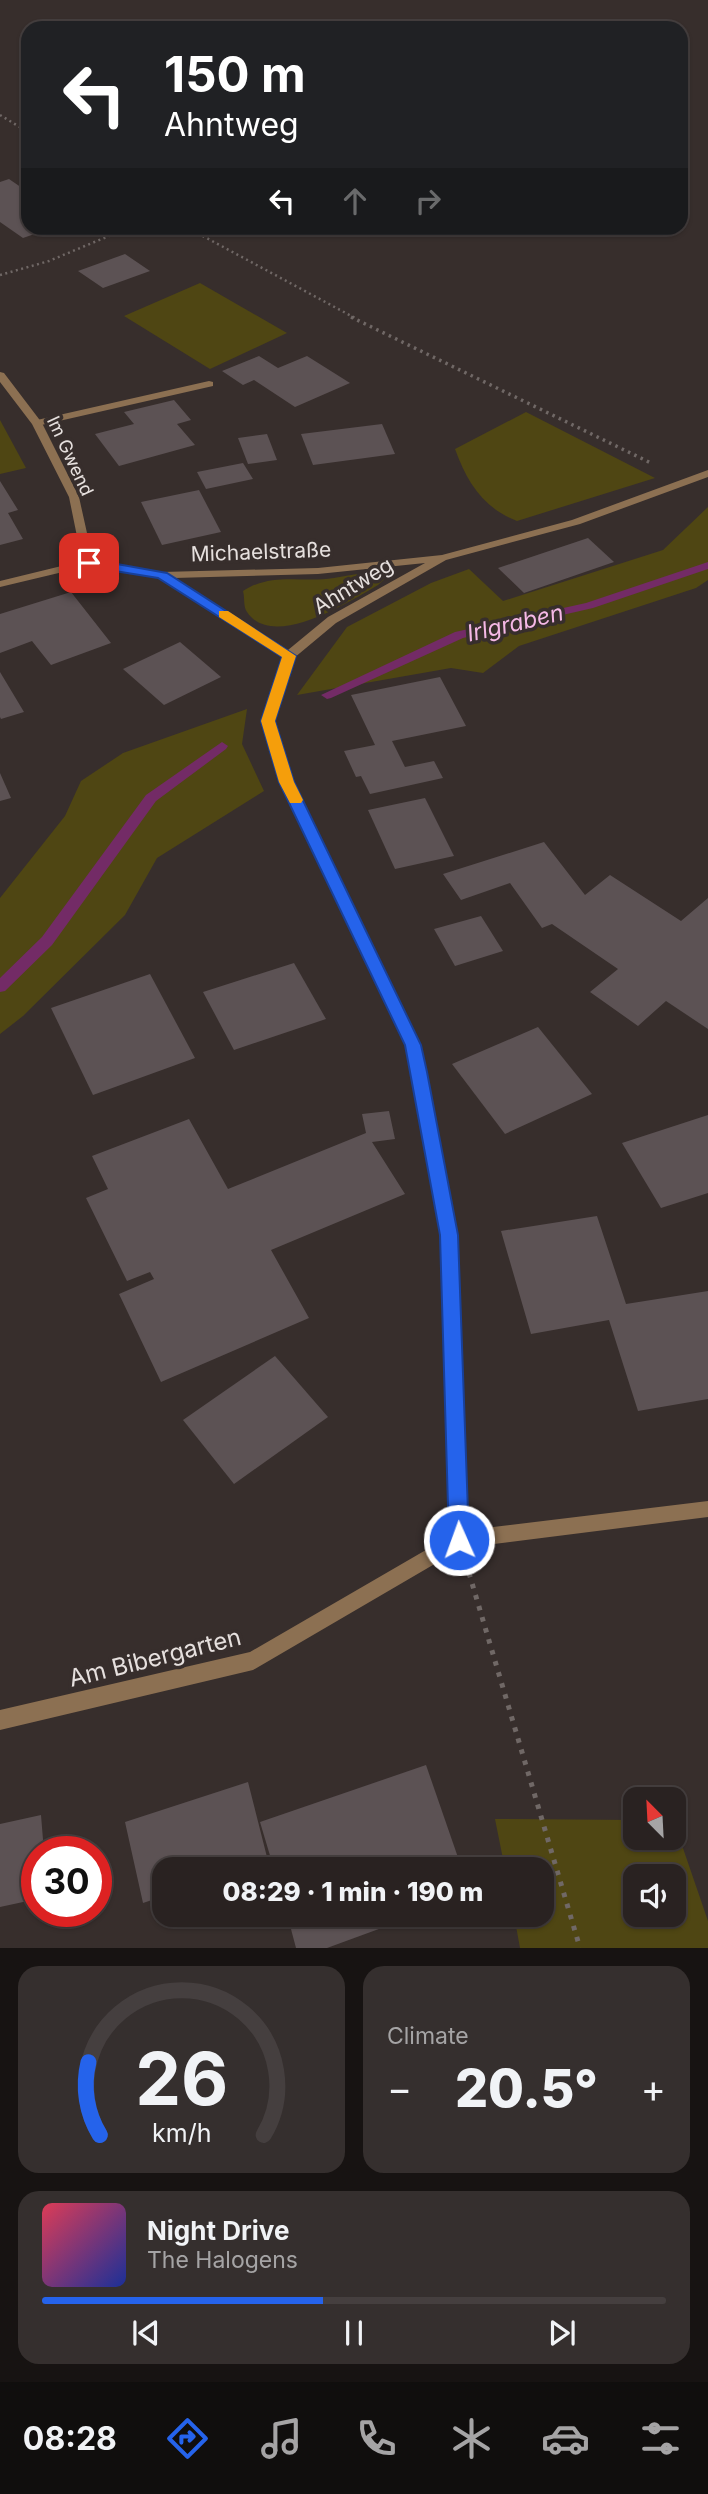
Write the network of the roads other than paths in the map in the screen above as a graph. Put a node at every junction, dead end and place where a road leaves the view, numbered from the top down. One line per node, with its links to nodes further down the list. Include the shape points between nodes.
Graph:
1 (0, 375): 3 (street, Im Gwend)
2 (209, 384): 3 (street)
3 (37, 423): 6 (street, Im Gwend, via 74,497)
4 (708, 473): 5 (street, via 576,522)
5 (442, 558): 7 (street, Michaelstraße, via 318,571); 9 (street, Ahntweg, via 332,620)
6 (89, 563): 7 (street, Michaelstraße); 8 (street, Michaelstraße)
7 (162, 575): 9 (street)
8 (0, 584)
9 (289, 656): 11 (street, via 268,721 286,782 413,1045 449,1235)
10 (708, 1509): 11 (street)
11 (459, 1540): 12 (street, Am Bibergarten, via 253,1661)
12 (0, 1720)

